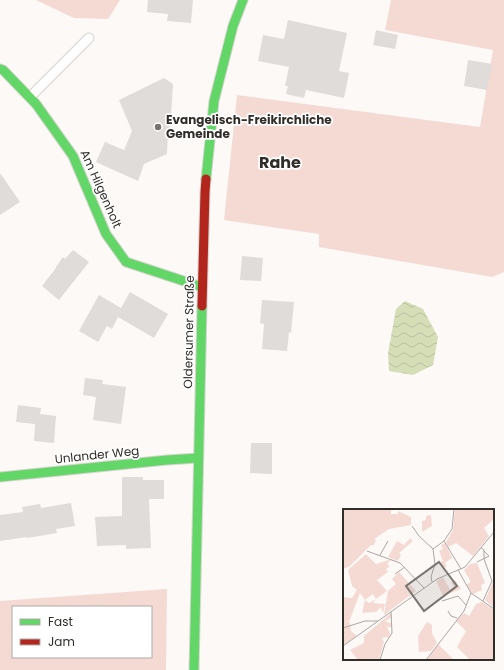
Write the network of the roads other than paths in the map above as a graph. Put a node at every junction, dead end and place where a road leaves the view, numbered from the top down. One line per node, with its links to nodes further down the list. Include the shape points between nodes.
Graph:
1 (243, 0): 5 (main road, Oldersumer Straße, via 233,26 214,101 204,192)
2 (89, 38): 4 (lane)
3 (0, 68): 4 (main road, Am Hilgenholt)
4 (30, 97): 5 (main road, Am Hilgenholt, via 73,156 106,234 126,262)
5 (202, 287): 6 (main road, Oldersumer Straße)
6 (198, 458): 7 (main road, Unlander Weg); 8 (main road, Oldersumer Straße)
7 (0, 476)
8 (194, 670)

